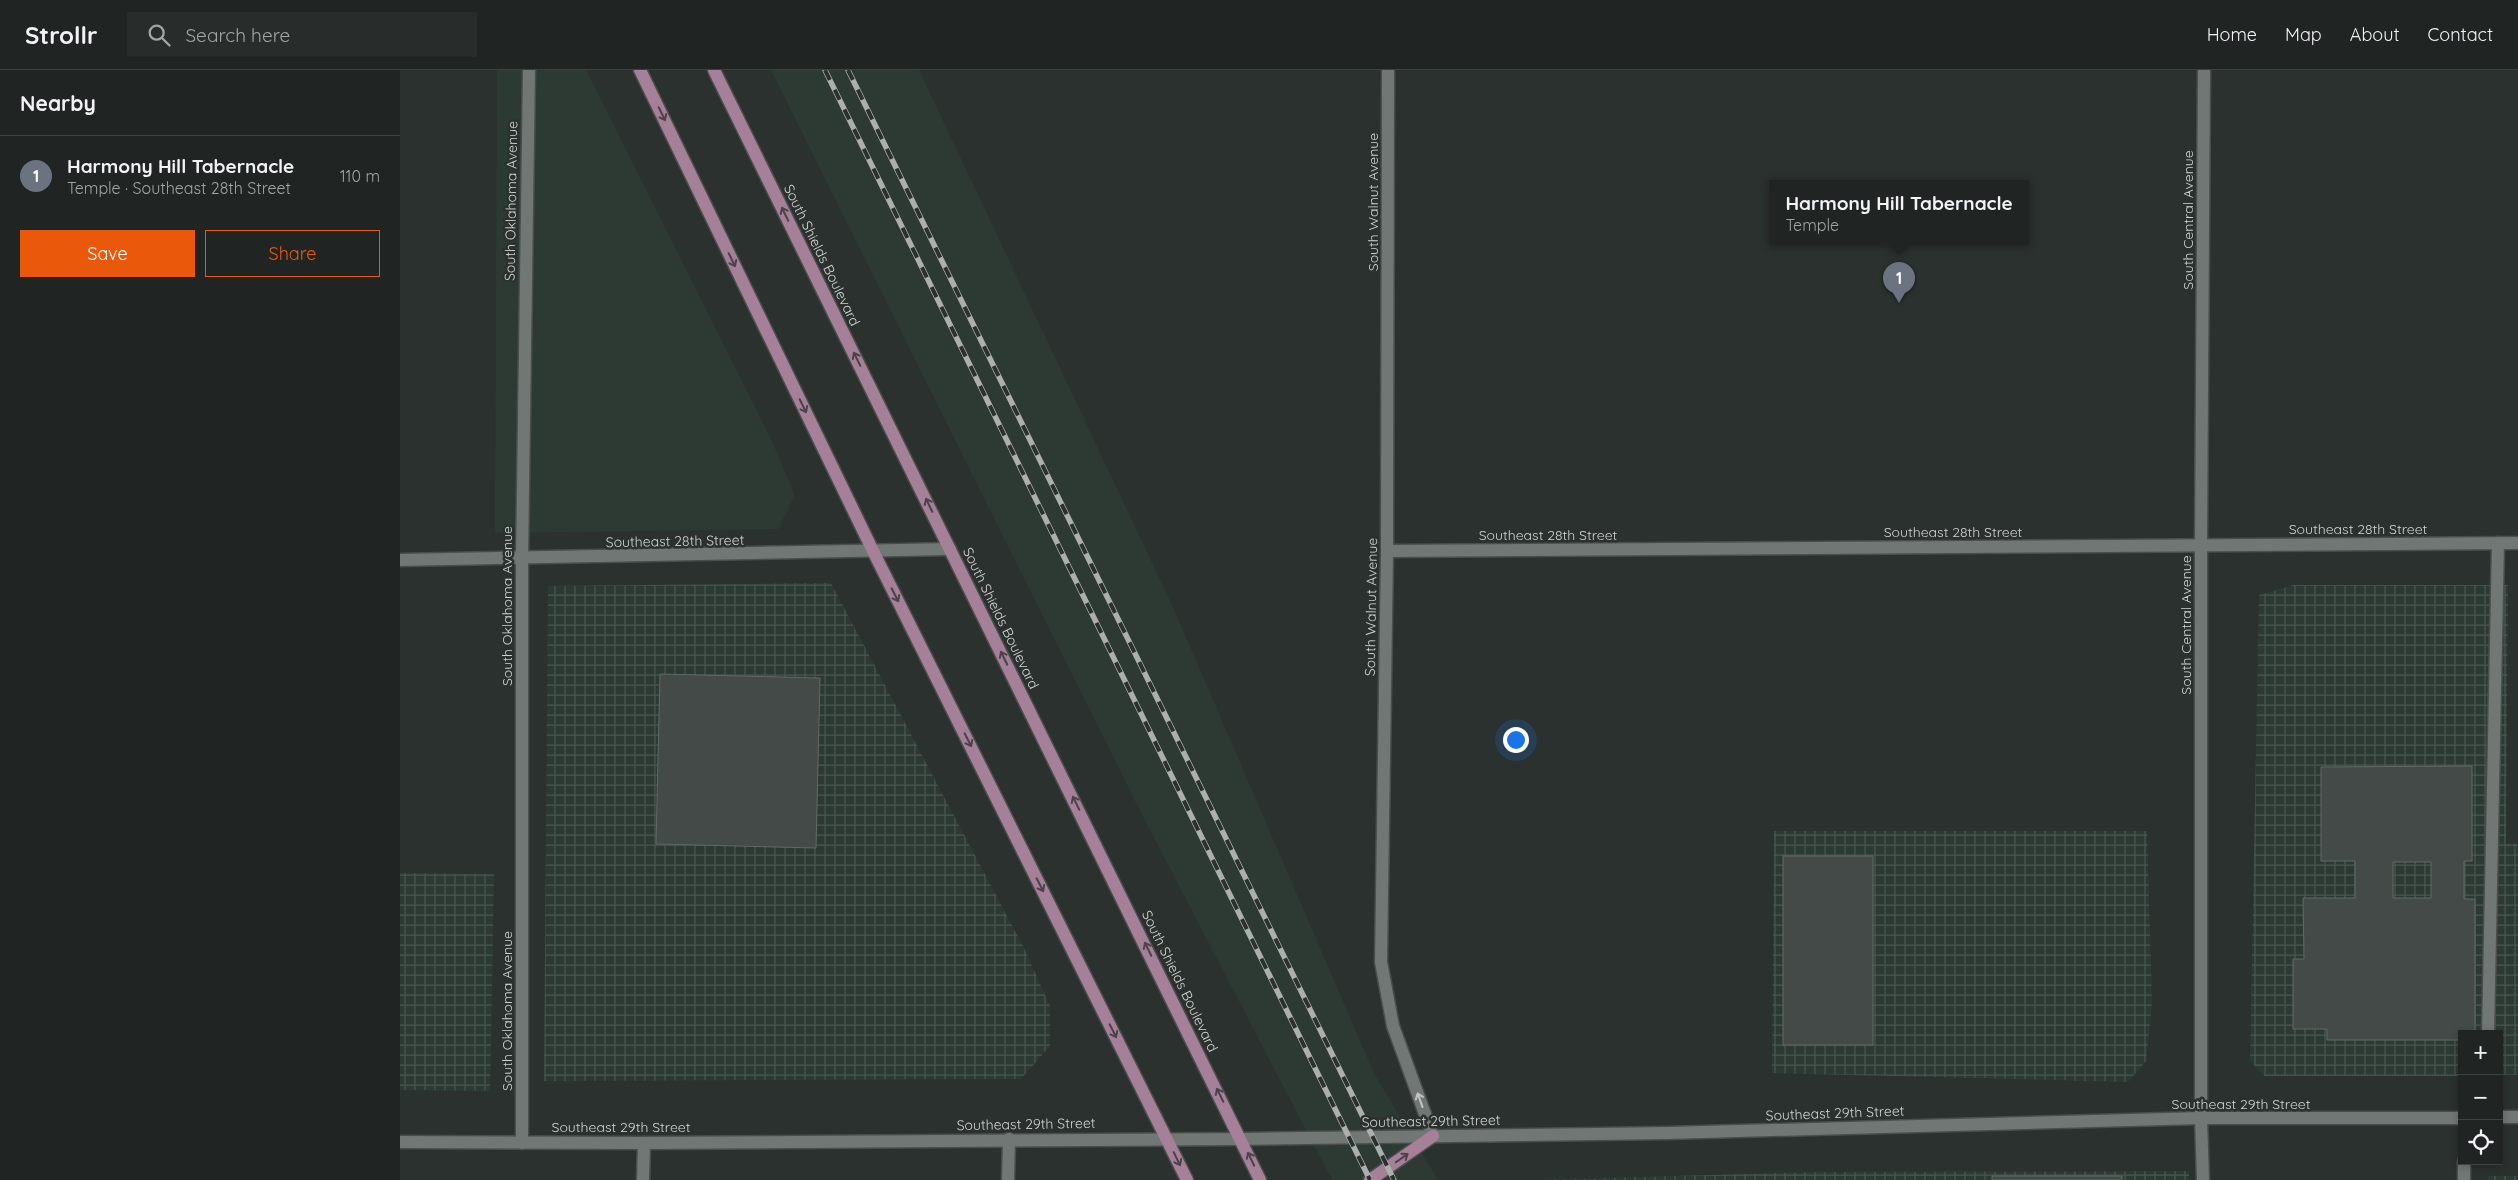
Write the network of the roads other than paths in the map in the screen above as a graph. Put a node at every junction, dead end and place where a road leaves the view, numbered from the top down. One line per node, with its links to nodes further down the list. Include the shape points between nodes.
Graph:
1 (529, 70): 12 (street, South Oklahoma Avenue)
2 (640, 70): 10 (main road, one-way to 10)
3 (714, 70): 9 (main road, South Shields Boulevard, one-way to 3)
4 (1388, 70): 11 (street, South Walnut Avenue)
5 (2204, 70): 8 (street, South Central Avenue)
6 (2498, 543): 7 (street, Southeast 28th Street); 8 (street, Southeast 28th Street); 14 (street)
7 (2518, 543)
8 (2201, 546): 11 (street, Southeast 28th Street); 17 (street, South Central Avenue)
9 (950, 549): 10 (street, Southeast 28th Street); 22 (main road, South Shields Boulevard, one-way to 9)
10 (873, 551): 12 (street, Southeast 28th Street); 20 (main road, one-way to 20)
11 (1387, 551): 19 (street, South Walnut Avenue, one-way to 11, via 1393,1026 1381,962)
12 (522, 559): 13 (street, Southeast 28th Street); 24 (street, South Oklahoma Avenue)
13 (400, 560)
14 (2488, 1030)
15 (2503, 1117): 16 (street)
16 (2518, 1117)
17 (2201, 1118): 18 (street, Southeast 29th Street); 19 (street, Southeast 29th Street, via 1668,1133); 32 (street, South Central Avenue)
18 (2458, 1118)
19 (1433, 1136): 22 (street, Southeast 29th Street); 31 (main road, one-way to 19)
20 (1166, 1138): 21 (street, Southeast 29th Street); 22 (street, Southeast 29th Street); 29 (main road, one-way to 29)
21 (1009, 1139): 25 (street, Southeast 29th Street); 28 (street)
22 (1241, 1139): 30 (main road, South Shields Boulevard, one-way to 22)
23 (400, 1142): 24 (street, Southeast 29th Street)
24 (522, 1143): 25 (street, Southeast 29th Street)
25 (644, 1143): 27 (street)
26 (2464, 1165): 33 (street)
27 (643, 1180)
28 (1008, 1180)
29 (1187, 1180)
30 (1260, 1180)
31 (1370, 1180)
32 (2203, 1180)
33 (2464, 1180)

